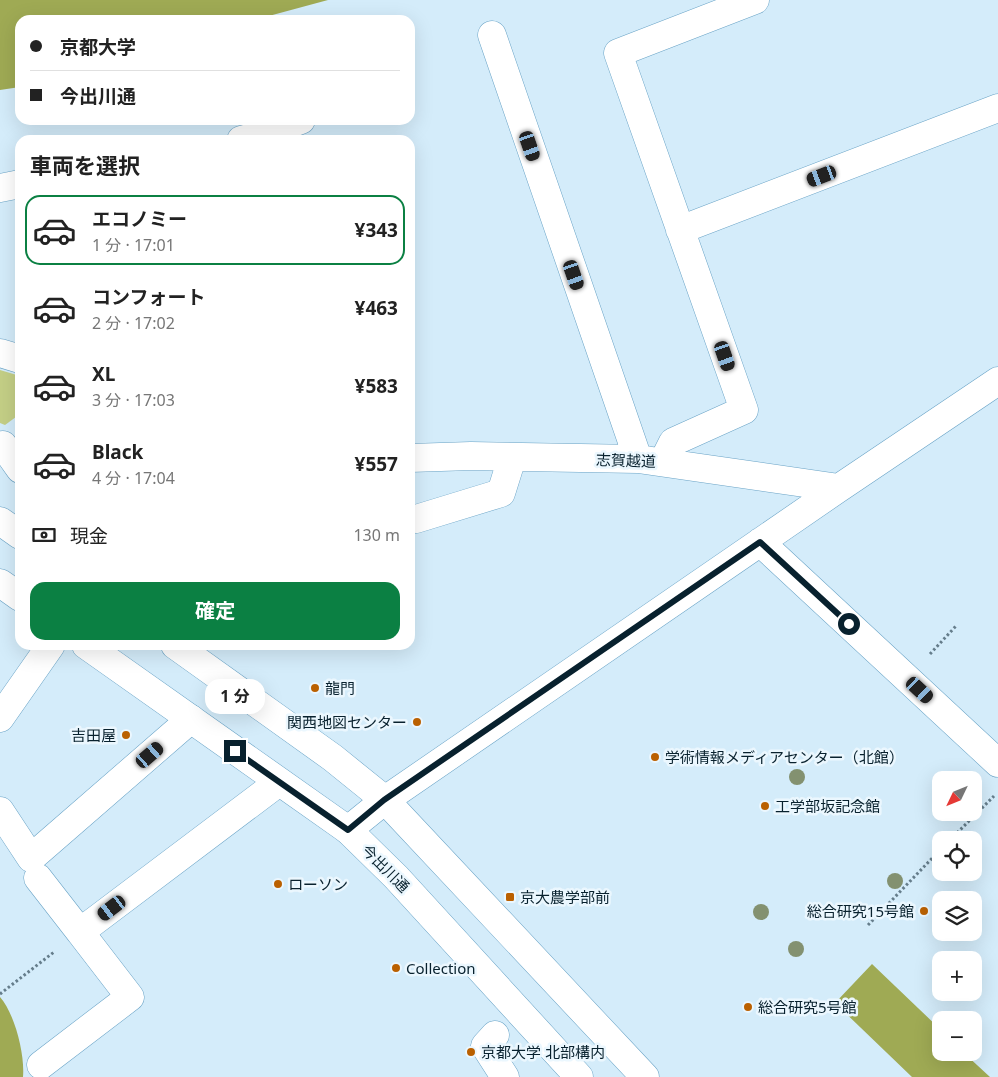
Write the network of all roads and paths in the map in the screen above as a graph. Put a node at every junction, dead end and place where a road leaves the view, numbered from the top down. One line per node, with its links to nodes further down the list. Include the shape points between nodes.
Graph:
1 (755, 0): 8 (street, via 618,53)
2 (492, 35): 16 (street)
3 (998, 108): 8 (street)
4 (289, 125): 5 (street)
5 (264, 135)
6 (15, 185): 7 (street)
7 (0, 188)
8 (680, 230): 16 (street, via 744,410 674,442)
9 (0, 353): 10 (street)
10 (15, 358)
11 (998, 382): 17 (street)
12 (8, 441): 13 (street)
13 (15, 457)
14 (415, 458): 15 (street, 志賀越道)
15 (512, 458): 16 (street, 志賀越道); 18 (street, via 501,493)
16 (650, 460): 17 (street, 志賀越道)
17 (839, 488): 21 (street)
18 (416, 519)
19 (0, 521): 20 (street)
20 (15, 532)
21 (760, 542): 29 (street); 32 (street)
22 (0, 583): 23 (street)
23 (15, 594)
24 (48, 650): 27 (street)
25 (93, 650): 28 (street, 今出川通)
26 (182, 650): 32 (street, via 333,758)
27 (0, 718)
28 (191, 719): 30 (street, 今出川通); 33 (street, via 31,858)
29 (998, 763)
30 (279, 782): 34 (street, 今出川通); 39 (street)
31 (998, 791): 35 (path)
32 (384, 800): 34 (street); 45 (street)
33 (0, 810)
34 (348, 830): 44 (street, 今出川通, via 396,877)
35 (959, 831)
36 (932, 858): 38 (path)
37 (38, 878): 39 (street)
38 (868, 925)
39 (80, 932): 40 (path); 42 (street, via 130,997)
40 (0, 994)
41 (495, 1035): 43 (street, via 485,1046)
42 (41, 1065)
43 (505, 1077)
44 (579, 1077)
45 (645, 1077)

